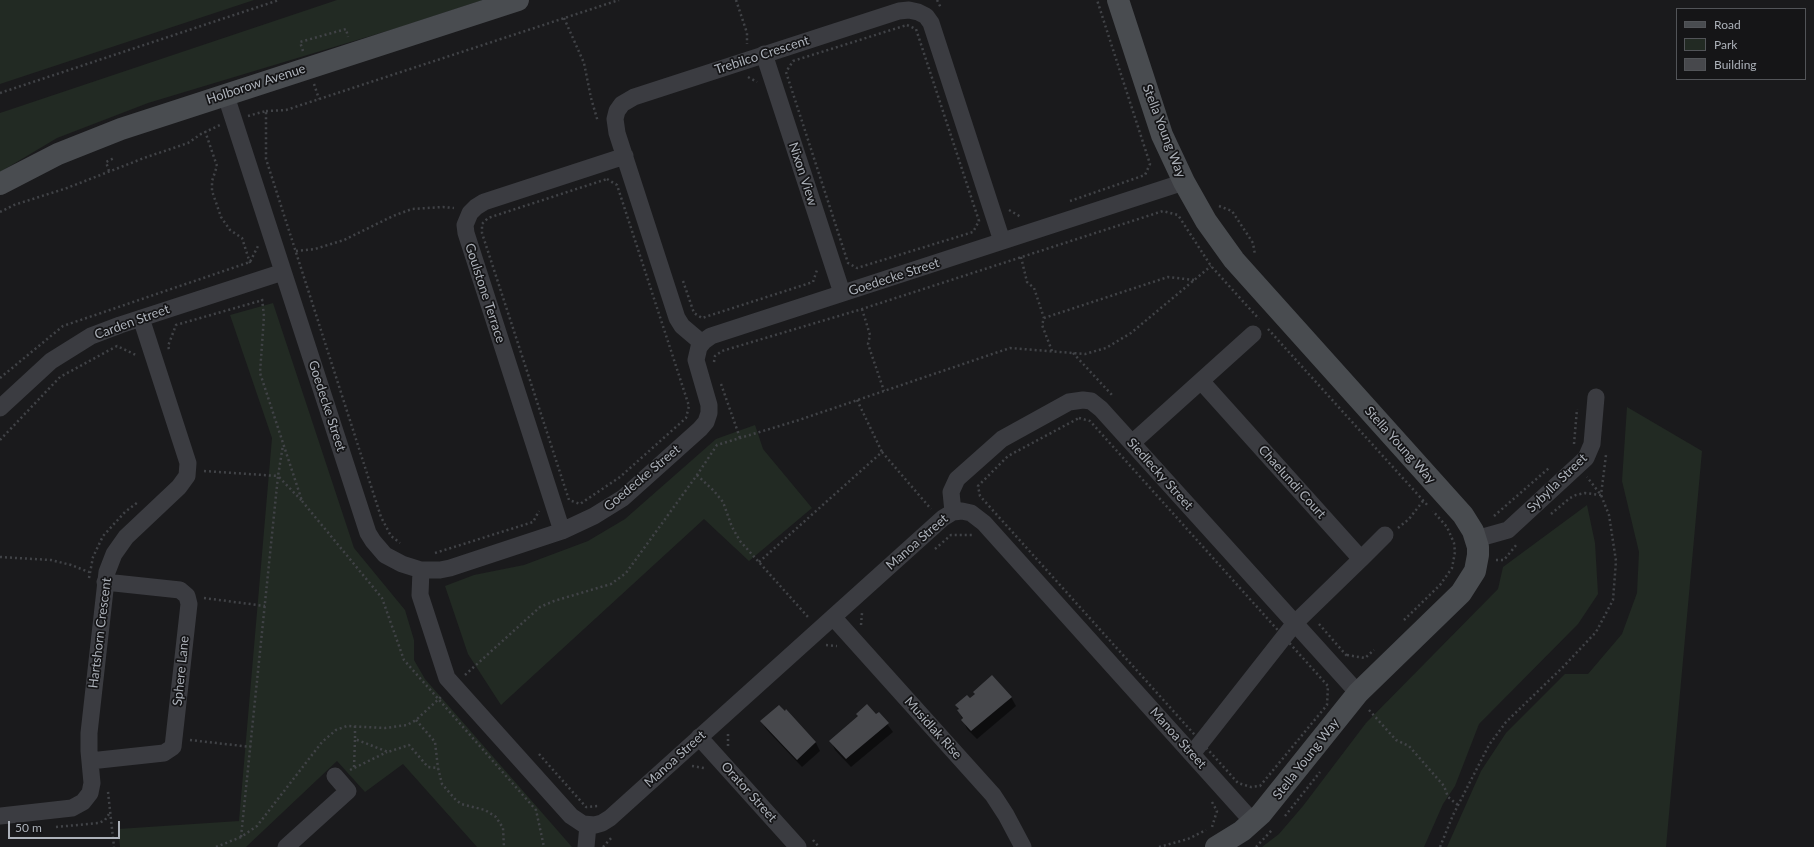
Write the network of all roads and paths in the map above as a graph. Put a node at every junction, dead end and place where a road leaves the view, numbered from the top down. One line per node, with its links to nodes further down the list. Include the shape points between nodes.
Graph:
1 (278, 0): 14 (path)
2 (518, 0): 15 (street, Holborow Avenue)
3 (619, 0): 9 (path)
4 (736, 0): 11 (path, via 747,33 747,54)
5 (936, 0): 8 (path)
6 (1097, 0): 27 (path, via 1150,164 1145,175)
7 (1118, 0): 23 (street, Stella Young Way, via 1162,135)
8 (944, 15)
9 (564, 18): 16 (path, via 286,110); 18 (path, via 584,63)
10 (916, 29): 10 (path, via 907,24 793,61 786,72 848,263 857,268 973,232 979,221)
11 (753, 63): 12 (path); 12 (path); 20 (street, Trebilco Crescent, via 626,101 617,111 615,123); 35 (street, Trebilco Crescent, via 899,10 914,10 926,16 933,28); 46 (street, Nixon View)
12 (756, 82): 13 (path)
13 (759, 90)
14 (0, 93)
15 (225, 93): 17 (street, Goedecke Street); 24 (street, Holborow Avenue, via 89,141)
16 (266, 112): 17 (path, via 257,112); 37 (path, via 266,158)
17 (234, 120): 19 (path); 43 (street, Goedecke Street)
18 (599, 125)
19 (206, 131): 22 (path, via 188,143); 34 (path, via 217,166 212,181 214,197 221,217 230,230)
20 (625, 156): 51 (street, Trebilco Crescent, via 678,318 682,326); 82 (street, Goulstone Terrace, via 484,202 470,213 465,225)
21 (114, 158): 22 (path, via 106,162)
22 (109, 171): 31 (path)
23 (1184, 182): 35 (street, Goedecke Street); 85 (street, Stella Young Way, via 1206,221 1234,260)
24 (0, 184)
25 (617, 185): 25 (path, via 607,179 488,218 482,224 482,233 570,500 580,504 608,486 653,448 686,418 689,406)
26 (1216, 201): 38 (path, via 1220,208 1232,211 1253,243)
27 (1063, 203)
28 (457, 204): 29 (path)
29 (454, 208): 32 (path); 37 (path, via 412,210 393,216 344,240 315,249)
30 (1009, 210): 33 (path, via 1020,217)
31 (0, 212)
32 (451, 214)
33 (1028, 215)
34 (242, 238)
35 (1002, 241): 46 (street, Goedecke Street)
36 (258, 247): 40 (path)
37 (296, 251): 87 (path, via 381,517 391,536)
38 (1256, 256)
39 (1021, 257): 42 (path, via 1163,211 1178,215); 47 (path); 49 (path, via 1028,282 1034,288)
40 (250, 262)
41 (815, 264): 44 (path, via 818,271 813,282 702,318 694,313)
42 (1211, 266): 45 (path); 79 (path)
43 (283, 272): 48 (street, Carden Street); 93 (street, Goedecke Street, via 368,533 385,555 402,564)
44 (683, 280)
45 (1194, 280): 49 (path, via 1168,278); 52 (path, via 1131,333 1106,348 1085,354)
46 (842, 293): 51 (street, Goedecke Street, via 714,335)
47 (862, 309): 55 (path, via 722,352 715,356); 58 (path, via 870,334 868,344)
48 (141, 318): 61 (street, Carden Street, via 98,333 64,352); 95 (street, Hartshorn Crescent, via 188,463 188,472 179,488 119,545)
49 (1044, 318): 52 (path, via 1042,325)
50 (1253, 334): 57 (street)
51 (702, 343): 82 (street, Goedecke Street, via 696,360 709,405 709,413 703,426 623,498 594,516)
52 (1052, 351): 58 (path, via 1010,348)
53 (171, 353): 66 (path, via 168,346 176,325 263,300 260,373)
54 (139, 362): 64 (path, via 136,355 117,346 60,377)
55 (715, 365)
56 (720, 380): 63 (path)
57 (1201, 381): 65 (street); 90 (street, Chaelundi Court)
58 (884, 391): 60 (path)
59 (1596, 397): 71 (street, Sybylla Street, via 1592,448)
60 (857, 400): 63 (path); 68 (path)
61 (0, 408)
62 (1577, 409): 67 (path)
63 (740, 438): 73 (path, via 717,445)
64 (0, 440)
65 (1132, 443): 81 (street, Siedlecky Street, via 1095,403 1083,400 1069,402 1010,433 960,476); 104 (street, Siedlecky Street)
66 (283, 445): 75 (path); 78 (path)
67 (1574, 446)
68 (882, 452): 81 (path); 91 (path)
69 (1555, 463): 85 (path, via 1489,519)
70 (205, 467): 72 (path)
71 (1578, 467): 85 (street, Sybylla Street, via 1510,528); 139 (path, via 1601,495 1609,516 1616,561 1613,600 1596,632 1506,722 1489,745)
72 (204, 471): 74 (path); 75 (path)
73 (697, 475): 91 (path, via 723,502 732,527); 112 (path, via 626,573 611,584 540,607)
74 (202, 476)
75 (278, 476): 78 (path); 97 (path)
76 (980, 496): 106 (path, via 978,486 1008,456 1079,418 1090,421)
77 (144, 498): 94 (path, via 125,512 103,536)
78 (302, 501): 115 (path, via 382,598 404,660)
79 (1424, 501): 84 (path, via 1409,519); 103 (path, via 1447,527 1454,543 1454,560 1448,575 1440,585)
80 (539, 511): 93 (path, via 533,522 444,551 424,553)
81 (937, 514): 83 (path); 101 (street, Manoa Street); 128 (street, Manoa Street, via 962,511 971,513 981,520)
82 (562, 531): 93 (street, Goedecke Street, via 450,568)
83 (951, 535): 86 (path, via 972,534); 88 (path)
84 (1385, 535): 90 (street)
85 (1485, 537): 92 (path, via 1496,550); 116 (street, Stella Young Way, via 1466,586)
86 (977, 540)
87 (402, 544)
88 (933, 550)
89 (0, 557): 94 (path, via 51,560)
90 (1361, 558): 104 (street)
91 (759, 562): 100 (path)
92 (1496, 565)
93 (425, 570): 114 (street, via 419,588 422,601 444,672)
94 (89, 572): 95 (path)
95 (97, 581): 96 (street, via 177,589); 129 (street, Hartshorn Crescent, via 89,733)
96 (187, 596): 97 (path); 122 (street, Sphere Lane, via 189,604)
97 (265, 606): 124 (path)
98 (867, 608): 105 (path, via 861,619 861,625)
99 (814, 612): 100 (path)
100 (808, 617): 102 (path)
101 (833, 617): 121 (street, Manoa Street); 157 (street, Musidlak Rise, via 993,795)
102 (803, 621)
103 (1402, 622)
104 (1295, 623): 106 (street); 116 (street, Siedlecky Street)
105 (866, 631)
106 (1284, 637): 128 (street); 136 (path, via 1328,686 1327,705 1260,786)
107 (824, 645): 108 (path)
108 (838, 646)
109 (1375, 648): 110 (path, via 1365,658)
110 (1347, 655)
111 (461, 668): 112 (path)
112 (466, 674): 113 (path); 114 (path)
113 (472, 680)
114 (453, 686): 115 (path); 144 (street, via 571,816 578,822)
115 (438, 700): 118 (path); 153 (path, via 536,810)
116 (1367, 702): 117 (path); 139 (path, via 1396,740 1409,746); 143 (street, Stella Young Way)
117 (1364, 716)
118 (416, 720): 119 (path, via 392,728); 132 (path, via 435,742)
119 (355, 726): 123 (path); 147 (path, via 342,727 322,742 257,826)
120 (733, 728): 126 (path, via 728,733 727,745)
121 (699, 737): 144 (street, Manoa Street, via 610,818 599,824); 148 (street, Orator Street)
122 (174, 738): 124 (path); 129 (street, Sphere Lane, via 172,747 164,753)
123 (355, 739): 127 (path); 131 (path)
124 (251, 747): 147 (path)
125 (534, 749): 140 (path, via 586,807)
126 (732, 751)
127 (388, 752): 131 (path); 132 (path, via 409,745 428,766)
128 (1192, 754): 143 (street, Manoa Street)
129 (90, 761): 141 (street, Hartshorn Crescent, via 91,790 79,805 68,809)
130 (691, 766): 134 (path, via 702,766)
131 (354, 767): 135 (path)
132 (438, 768): 152 (path, via 442,784 455,799 496,817 503,828)
133 (1323, 768): 142 (path)
134 (709, 773)
135 (337, 778): 151 (street, via 348,791)
136 (1238, 783)
137 (108, 791): 149 (path)
138 (1209, 799): 158 (path, via 1217,811 1214,826 1188,839)
139 (1458, 805): 161 (path)
140 (600, 806)
141 (0, 816)
142 (1282, 819)
143 (1253, 822): 159 (street, Stella Young Way)
144 (588, 825): 154 (street)
145 (1273, 830): 160 (path)
146 (615, 834): 155 (path)
147 (241, 837): 150 (path)
148 (804, 841): 156 (path)
149 (114, 847)
150 (216, 847)
151 (286, 847)
152 (504, 847)
153 (544, 847)
154 (586, 847)
155 (603, 847)
156 (819, 847)
157 (1023, 847)
158 (1159, 847)
159 (1216, 847)
160 (1256, 847)
161 (1440, 847)

